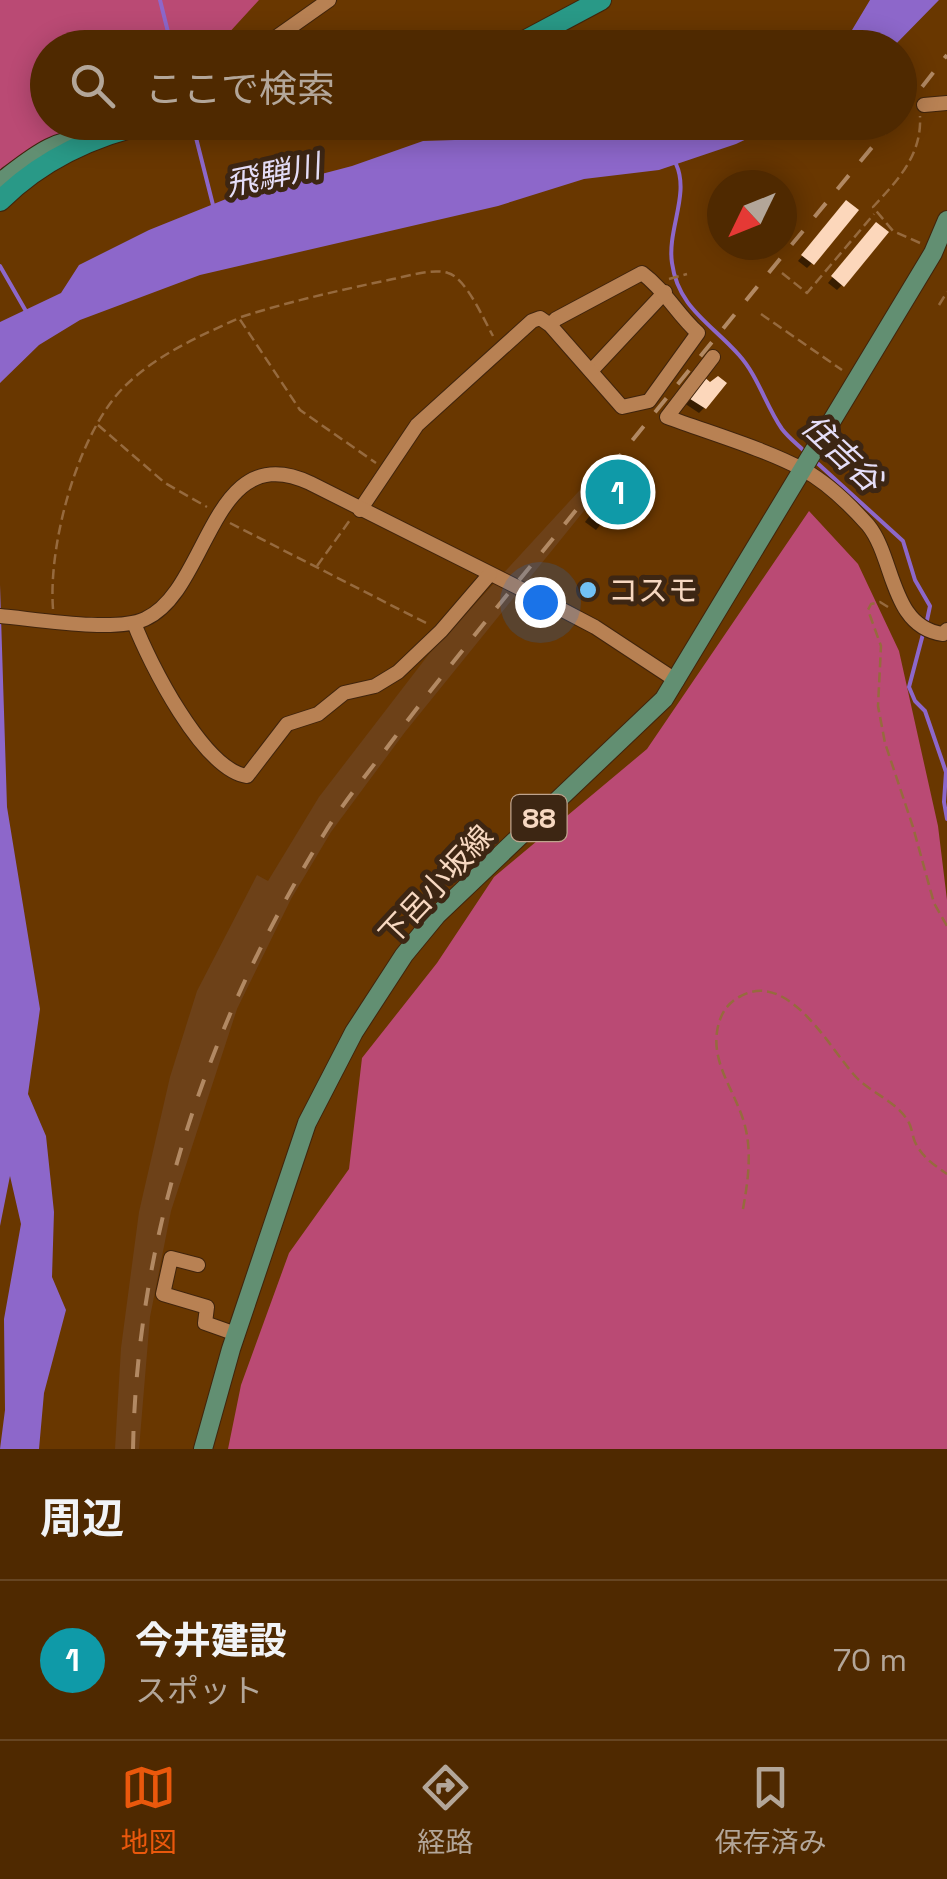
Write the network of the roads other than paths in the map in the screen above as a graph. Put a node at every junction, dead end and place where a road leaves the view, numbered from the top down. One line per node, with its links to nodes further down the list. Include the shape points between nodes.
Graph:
1 (329, 0): 3 (street)
2 (601, 0): 4 (highway)
3 (286, 30)
4 (544, 30)
5 (947, 103): 6 (street)
6 (924, 104)
7 (68, 140): 9 (main road)
8 (93, 140): 10 (highway, via 18,183)
9 (0, 182)
10 (0, 201)
11 (947, 220): 16 (main road, 下呂小坂線 / 88)
12 (661, 288): 13 (street, via 642,273); 15 (street); 15 (street, via 698,333 649,401 622,407)
13 (550, 325): 15 (street); 17 (street, via 532,321 417,425)
14 (713, 357): 16 (street, via 667,416)
15 (590, 371)
16 (804, 470): 21 (street, via 867,525 914,621 934,632); 22 (main road, 下呂小坂線 / 88)
17 (359, 509): 18 (street); 20 (street, via 295,476 256,477 220,515 161,608)
18 (490, 574): 20 (street, via 398,672 286,724 247,776 201,743); 22 (street, via 595,627)
19 (0, 616): 20 (street)
20 (134, 623)
21 (947, 630)
22 (677, 682): 24 (main road, 下呂小坂線 / 88, via 404,955 307,1122)
23 (198, 1265): 24 (street, via 171,1258 163,1294 207,1308 204,1323)
24 (236, 1334): 25 (main road, 下呂小坂線 / 88)
25 (203, 1449)

